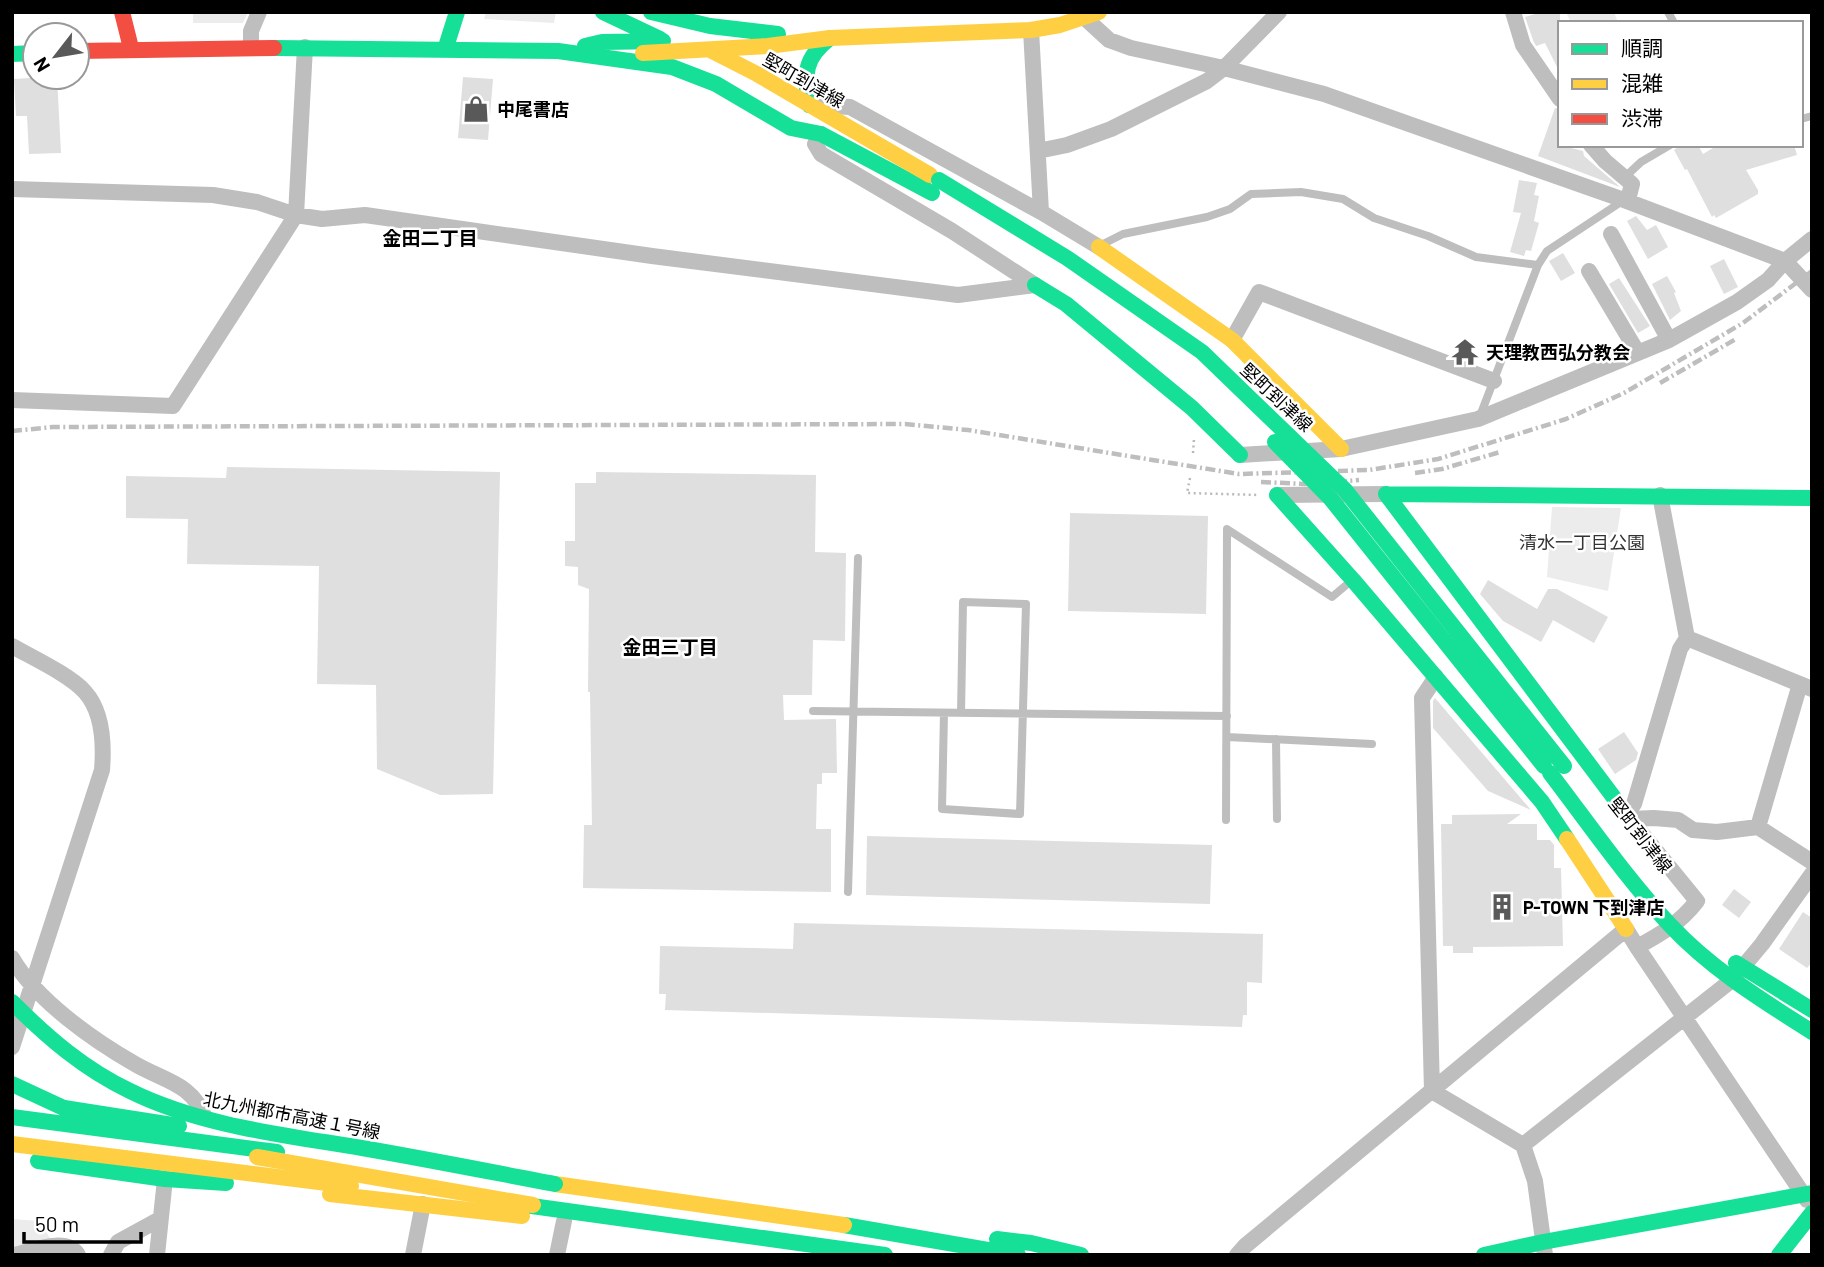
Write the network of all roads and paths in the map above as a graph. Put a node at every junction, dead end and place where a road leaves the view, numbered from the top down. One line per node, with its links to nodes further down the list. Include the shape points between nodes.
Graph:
1 (122, 12): 19 (main road)
2 (260, 12): 17 (street, via 251,31)
3 (457, 12): 21 (main road)
4 (603, 12): 10 (main road)
5 (626, 12): 10 (main road)
6 (651, 12): 12 (main road)
7 (1279, 12): 24 (street)
8 (1513, 12): 26 (street, via 1523,45)
9 (1092, 15): 11 (main road); 24 (street, via 1110,40)
10 (634, 27): 14 (main road, 堅町到津線); 16 (main road); 22 (main road, 堅町到津線, via 602,43); 23 (main road, via 619,52)
11 (1031, 30): 13 (main road); 31 (street)
12 (772, 34): 13 (main road); 15 (main road)
13 (830, 38): 15 (main road); 27 (main road, via 816,49 807,66)
14 (663, 41): 15 (main road, 堅町到津線); 16 (main road)
15 (715, 43): 16 (main road); 25 (main road, via 711,60); 27 (main road, 堅町到津線)
16 (685, 45): 23 (main road); 25 (main road)
17 (251, 47): 18 (main road, 堅町到津線); 19 (main road, 堅町到津線)
18 (305, 47): 21 (main road, 堅町到津線); 37 (street)
19 (131, 48): 20 (main road, 堅町到津線)
20 (91, 50)
21 (445, 50): 22 (main road, 堅町到津線)
22 (558, 51): 23 (main road, 堅町到津線)
23 (604, 56): 28 (main road, 堅町到津線, via 692,74 791,128)
24 (1224, 68): 31 (street, via 1111,129); 35 (street, via 1324,94)
25 (719, 72): 28 (main road)
26 (1558, 96)
27 (809, 105): 33 (main road, 堅町到津線); 36 (street, via 850,107)
28 (821, 134): 33 (main road, 堅町到津線); 44 (street, via 815,144 821,154)
29 (1593, 147): 32 (street)
30 (1667, 147): 32 (lane)
31 (1038, 151): 36 (street)
32 (1625, 177): 35 (street, via 1633,184)
33 (935, 187): 74 (main road, 堅町到津線, bridge, via 1068,258 1202,352 1345,491)
34 (12, 189): 37 (street, via 213,195 257,202)
35 (1623, 200): 41 (street); 42 (lane, via 1548,251)
36 (1041, 212): 40 (street)
37 (296, 215): 44 (street, via 322,219 365,215 958,295); 50 (street, via 173,406)
38 (1611, 234): 47 (street)
39 (1812, 239): 41 (street)
40 (1099, 247): 42 (lane, via 1123,234 1230,209 1251,194 1301,192 1343,199 1374,218 1476,257); 46 (main road)
41 (1785, 261): 45 (street); 47 (street, via 1737,302)
42 (1538, 265): 49 (lane)
43 (1589, 271): 48 (street)
44 (1035, 285): 53 (main road, via 1066,304 1192,408)
45 (1812, 290)
46 (1232, 340): 49 (street, via 1259,292); 52 (main road)
47 (1669, 340): 48 (street)
48 (1638, 353): 51 (street)
49 (1494, 381): 51 (lane)
50 (12, 401)
51 (1478, 419): 52 (street)
52 (1341, 449): 53 (street)
53 (1240, 455)
54 (1190, 478): 56 (path, via 1187,493)
55 (1386, 494): 56 (street); 57 (main road); 76 (main road)
56 (1277, 495): 60 (main road)
57 (1660, 495): 58 (main road); 61 (street)
58 (1812, 498)
59 (858, 558): 66 (lane)
60 (1353, 580): 63 (main road); 70 (lane, via 1332,597 1227,529)
61 (1687, 638): 64 (street); 76 (street)
62 (12, 646): 89 (street, via 86,693 100,722 104,748 102,769)
63 (1436, 677): 85 (main road, via 1542,802); 96 (street, via 1422,698)
64 (1806, 687): 79 (street)
65 (813, 711): 66 (lane)
66 (853, 711): 67 (lane); 83 (lane)
67 (944, 713): 68 (lane); 69 (lane, via 942,809 1020,814)
68 (961, 713): 69 (lane); 69 (lane, via 963,602 1026,604)
69 (1023, 714): 70 (lane)
70 (1227, 716): 71 (lane)
71 (1227, 737): 72 (lane); 78 (lane)
72 (1276, 739): 73 (lane); 77 (lane)
73 (1372, 744)
74 (1557, 770): 75 (main road, 堅町到津線); 84 (main road, 堅町到津線, via 1645,897)
75 (1598, 810)
76 (1628, 816): 79 (street, via 1678,820 1693,830); 84 (street, via 1697,901)
77 (1277, 819)
78 (1226, 820)
79 (1758, 827): 80 (street)
80 (1812, 862)
81 (1640, 865): 84 (main road, 堅町到津線)
82 (1812, 874): 88 (street)
83 (848, 892)
84 (1678, 923): 86 (street); 88 (main road, 堅町到津線)
85 (1626, 929): 86 (street); 96 (street)
86 (1637, 947): 92 (street)
87 (12, 958): 89 (street)
88 (1738, 975): 91 (main road, 堅町到津線); 92 (street); 93 (main road, 堅町到津線)
89 (33, 985): 94 (street); 99 (street, via 62,1014 135,1064 184,1088 200,1104)
90 (12, 1002): 104 (main road, 北九州都市高速１号線, bridge, via 37,1029 97,1076 164,1107 249,1129)
91 (1812, 1010)
92 (1684, 1017): 101 (street); 105 (street)
93 (1812, 1032)
94 (12, 1047)
95 (12, 1084): 107 (main road, bridge, via 77,1114 169,1141)
96 (1432, 1091): 101 (street); 125 (street)
97 (12, 1100): 99 (main road)
98 (12, 1117): 104 (main road, 北九州都市高速１号線, bridge, via 403,1169)
99 (210, 1130): 122 (main road, via 500,1183)
100 (12, 1144): 107 (main road, bridge)
101 (1523, 1145): 112 (street, via 1535,1181)
102 (12, 1157): 103 (main road)
103 (166, 1179): 106 (main road); 108 (street)
104 (555, 1184): 110 (main road, 北九州都市高速１号線)
105 (1810, 1203): 112 (main road, via 1790,1196); 127 (main road)
106 (423, 1204): 109 (main road); 117 (street)
107 (533, 1205): 111 (main road)
108 (160, 1219): 115 (street, via 118,1242); 116 (street)
109 (564, 1221): 118 (street); 119 (main road)
110 (890, 1231): 123 (main road); 124 (main road, via 962,1234)
111 (723, 1233): 120 (main road); 121 (main road)
112 (1544, 1248): 126 (main road)
113 (15, 1255): 114 (street, via 61,1245)
114 (78, 1255)
115 (111, 1255)
116 (157, 1255)
117 (413, 1255)
118 (557, 1255)
119 (810, 1255)
120 (819, 1255)
121 (885, 1255)
122 (978, 1255)
123 (1018, 1255)
124 (1081, 1255)
125 (1237, 1255)
126 (1484, 1255)
127 (1779, 1255)

